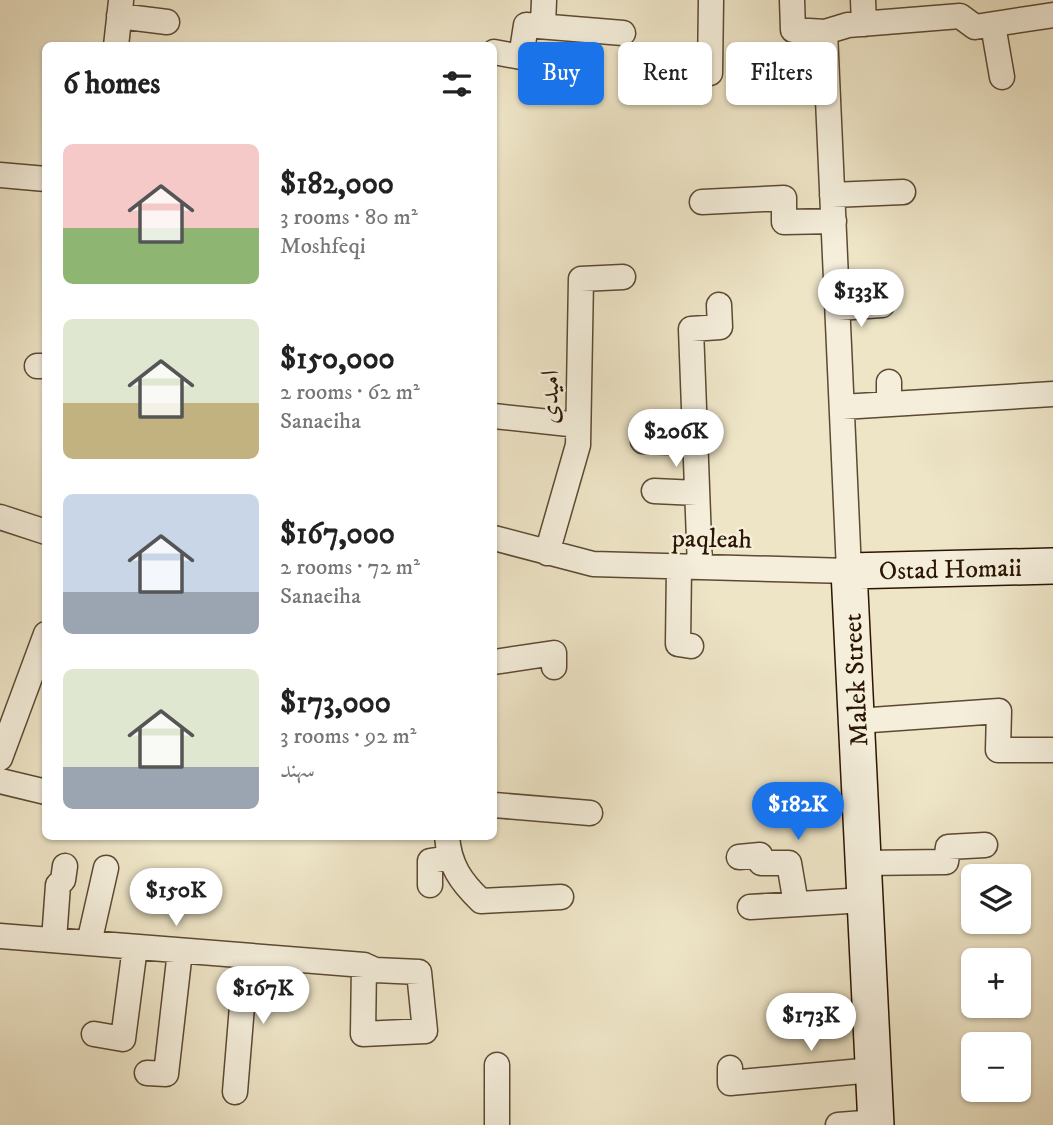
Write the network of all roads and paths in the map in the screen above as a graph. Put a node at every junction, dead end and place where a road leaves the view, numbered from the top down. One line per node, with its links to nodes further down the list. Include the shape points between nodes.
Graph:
1 (544, 0): 10 (street)
2 (711, 0): 15 (street)
3 (792, 0): 12 (street, via 793,30)
4 (1052, 0): 5 (street)
5 (1053, 5)
6 (120, 8): 9 (street); 14 (street)
7 (864, 12): 11 (street, via 960,16 975,27); 12 (street)
8 (1053, 15): 11 (street)
9 (167, 22)
10 (543, 25): 13 (street); 16 (street, via 526,25 521,57)
11 (993, 26): 17 (street)
12 (825, 32): 21 (street)
13 (623, 33)
14 (116, 42)
15 (710, 42)
16 (497, 53)
17 (1002, 77)
18 (0, 175): 19 (street)
19 (42, 179)
20 (903, 192): 21 (street)
21 (832, 195): 23 (street)
22 (702, 202): 23 (street, via 784,198 784,222)
23 (834, 221): 27 (street)
24 (623, 277): 31 (street, امیدی, via 581,279)
25 (719, 305): 33 (street, via 720,327 691,329)
26 (882, 305): 27 (street)
27 (838, 308): 29 (street)
28 (1053, 394): 29 (street, via 889,393)
29 (842, 407): 42 (street)
30 (497, 416): 31 (street)
31 (578, 425): 39 (street, امیدی, via 578,445)
32 (643, 441): 33 (street)
33 (695, 443): 35 (street)
34 (654, 491): 35 (street)
35 (697, 493): 41 (street)
36 (0, 517): 37 (street)
37 (42, 530)
38 (497, 539): 39 (street, paqleah)
39 (547, 553): 41 (street, paqleah, via 593,564)
40 (1053, 566): 42 (street, Ostad Homaii)
41 (690, 567): 42 (street, paqleah); 44 (street, via 678,644)
42 (849, 571): 47 (street, Malek Street)
43 (42, 643): 48 (street)
44 (691, 646)
45 (497, 662): 46 (street, via 554,653)
46 (554, 667)
47 (857, 721): 49 (street, via 999,711 998,751); 58 (street, Malek Street)
48 (4, 729): 50 (street)
49 (1053, 751)
50 (0, 758)
51 (0, 781): 52 (street)
52 (42, 791)
53 (497, 804): 54 (street)
54 (590, 813)
55 (985, 845): 58 (street, via 948,847 946,862)
56 (448, 847): 61 (street, via 430,861); 62 (street, via 462,883 481,901)
57 (739, 857): 64 (street, via 760,855 761,863 789,863)
58 (863, 863): 63 (street, Malek Street)
59 (65, 866): 67 (street, via 58,885)
60 (106, 868): 68 (street)
61 (429, 885)
62 (561, 897)
63 (865, 900): 64 (street); 76 (street, Malek Street)
64 (796, 904): 65 (street)
65 (750, 907)
66 (0, 936): 67 (street)
67 (54, 940): 68 (street)
68 (89, 943): 69 (street)
69 (135, 947): 70 (street); 73 (street, via 123,1039)
70 (180, 951): 71 (street); 77 (street, via 166,1074)
71 (246, 957): 72 (street); 78 (street)
72 (356, 965)
73 (94, 1034)
74 (497, 1065): 80 (street)
75 (730, 1068): 76 (street, via 730,1083)
76 (873, 1070): 79 (street, Malek Street)
77 (147, 1073)
78 (235, 1091)
79 (876, 1124): 81 (street)
80 (497, 1125)
81 (838, 1125)

